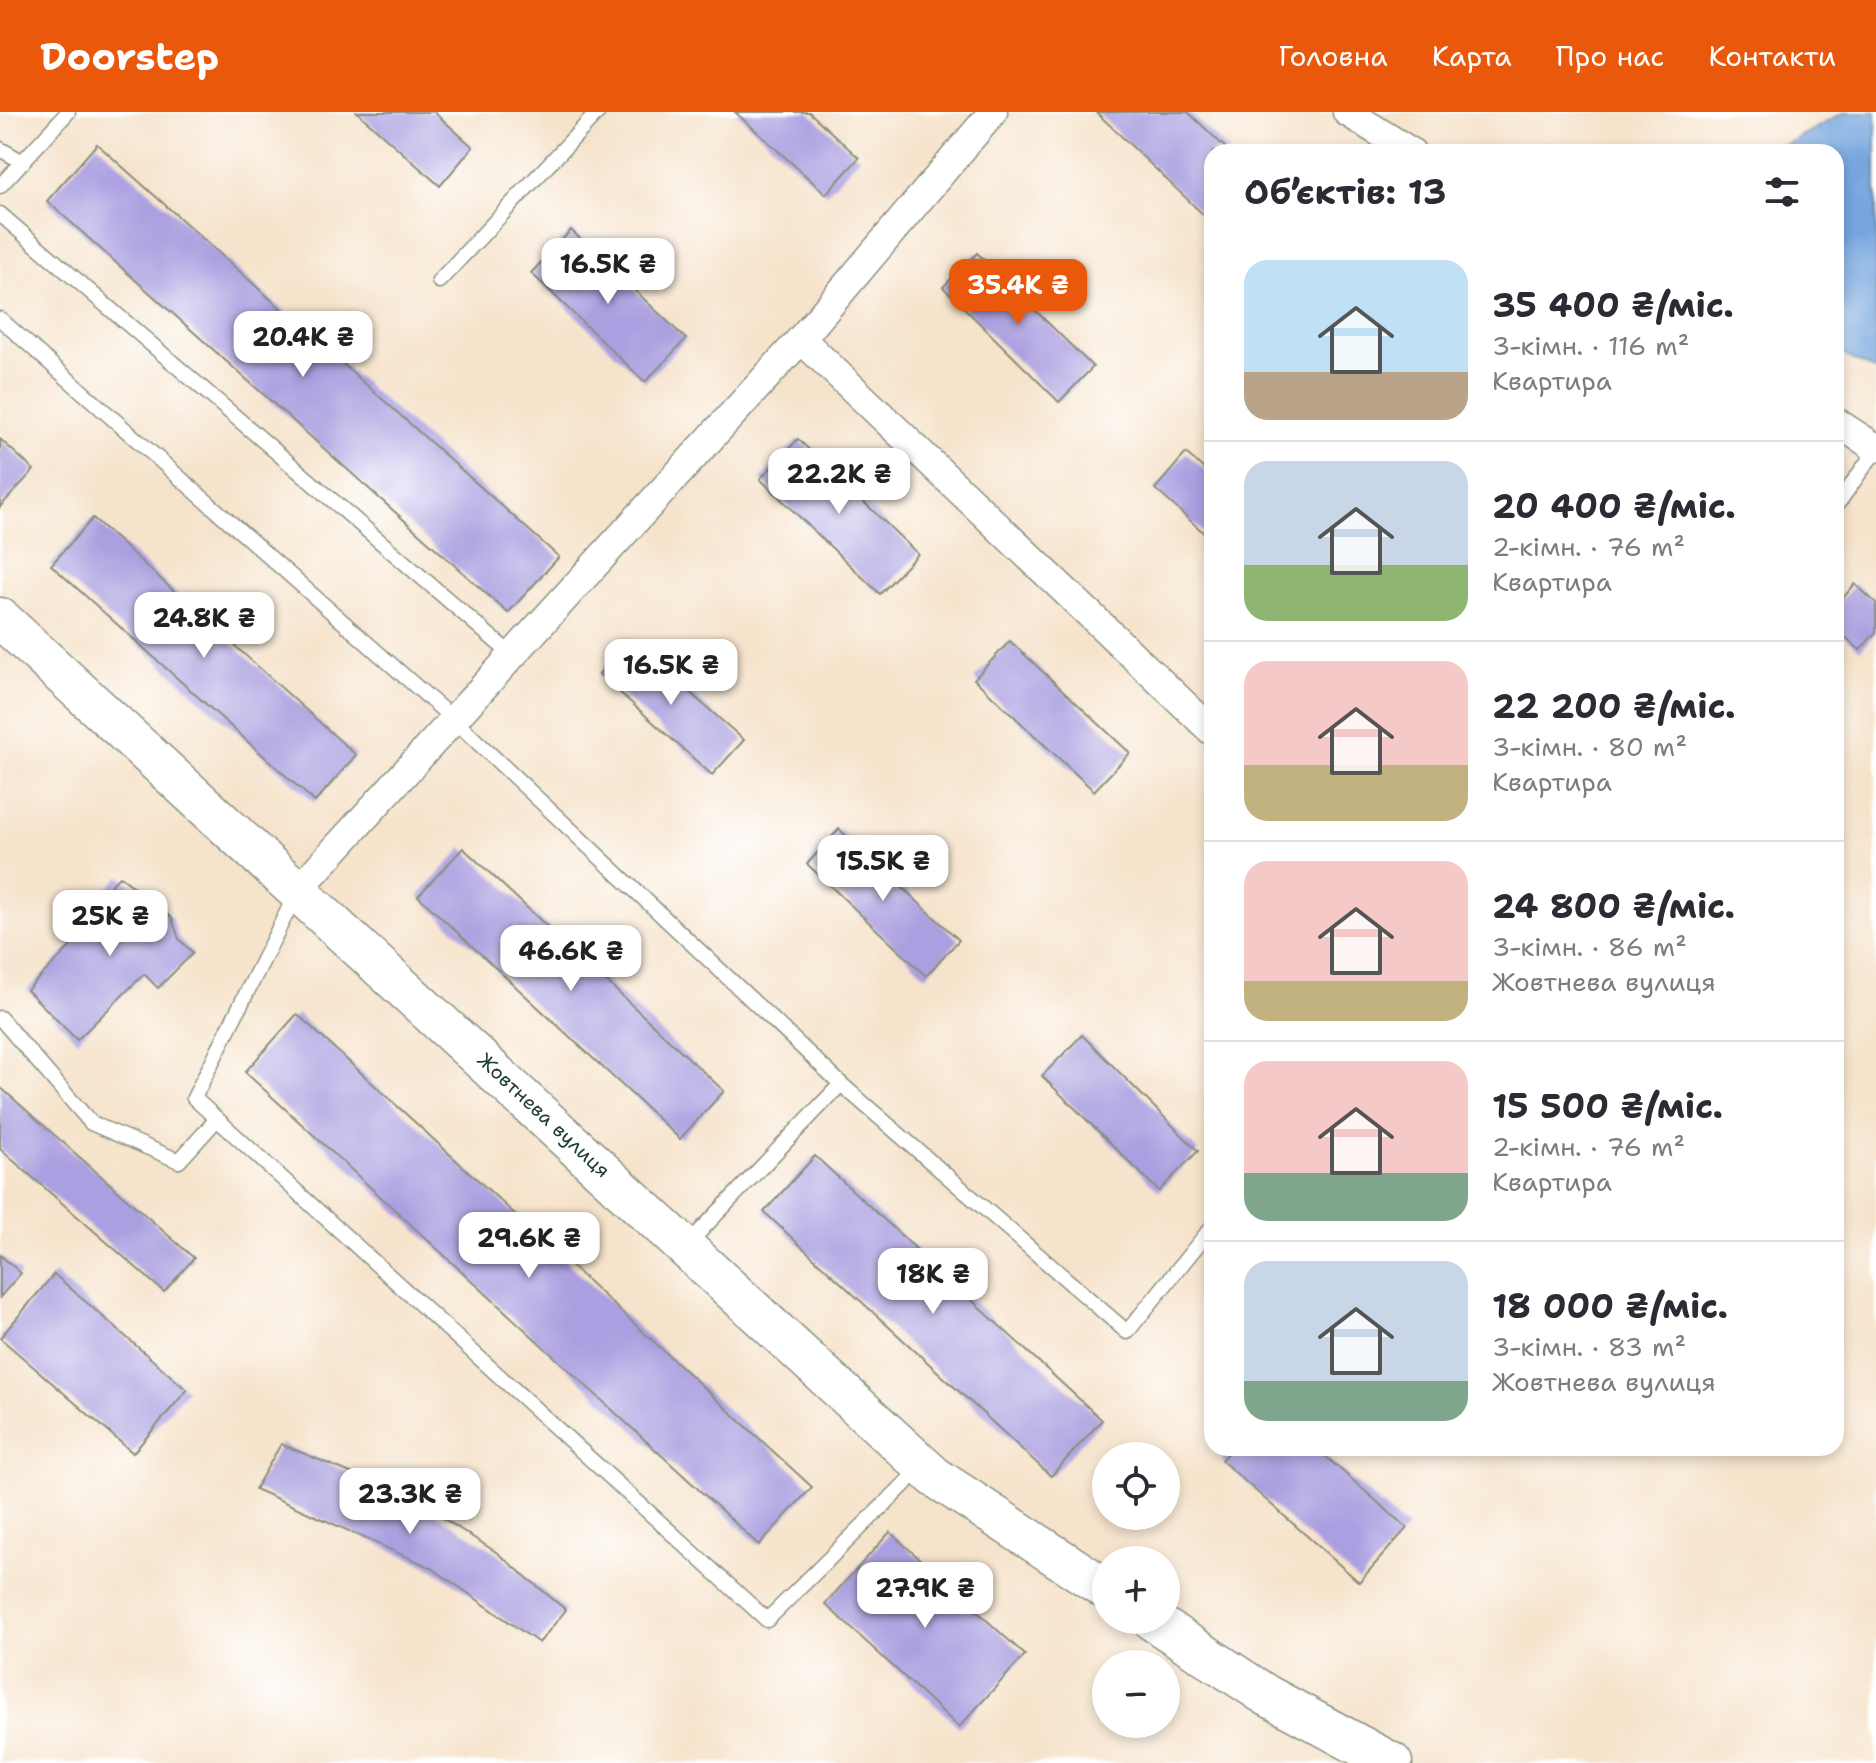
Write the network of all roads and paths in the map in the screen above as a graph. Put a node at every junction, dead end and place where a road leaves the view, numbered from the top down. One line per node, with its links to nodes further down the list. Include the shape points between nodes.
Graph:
1 (68, 112): 7 (lane)
2 (598, 112): 10 (lane)
3 (993, 112): 12 (street)
4 (1347, 112): 5 (street)
5 (1398, 144)
6 (0, 149): 7 (lane)
7 (23, 162): 8 (lane)
8 (0, 186)
9 (0, 214): 17 (lane)
10 (439, 281)
11 (0, 319): 18 (lane)
12 (801, 339): 17 (street); 19 (street)
13 (1844, 427): 14 (street)
14 (1876, 449): 15 (lane)
15 (1844, 495)
16 (0, 618): 20 (main road, Жовтнева вулиця)
17 (513, 656): 18 (street)
18 (454, 720): 20 (street); 22 (lane)
19 (1204, 723)
20 (298, 890): 23 (lane, via 194,1098); 25 (main road, Жовтнева вулиця)
21 (0, 1018): 23 (lane, via 91,1123 179,1161)
22 (841, 1084): 24 (lane, via 1127,1332); 25 (lane)
23 (217, 1119): 26 (lane, via 767,1620)
24 (1204, 1237)
25 (686, 1247): 26 (main road, Жовтнева вулиця)
26 (923, 1466): 27 (main road, Жовтнева вулиця)
27 (1092, 1580)
28 (1173, 1634): 29 (main road, via 1266,1695)
29 (1392, 1763)

